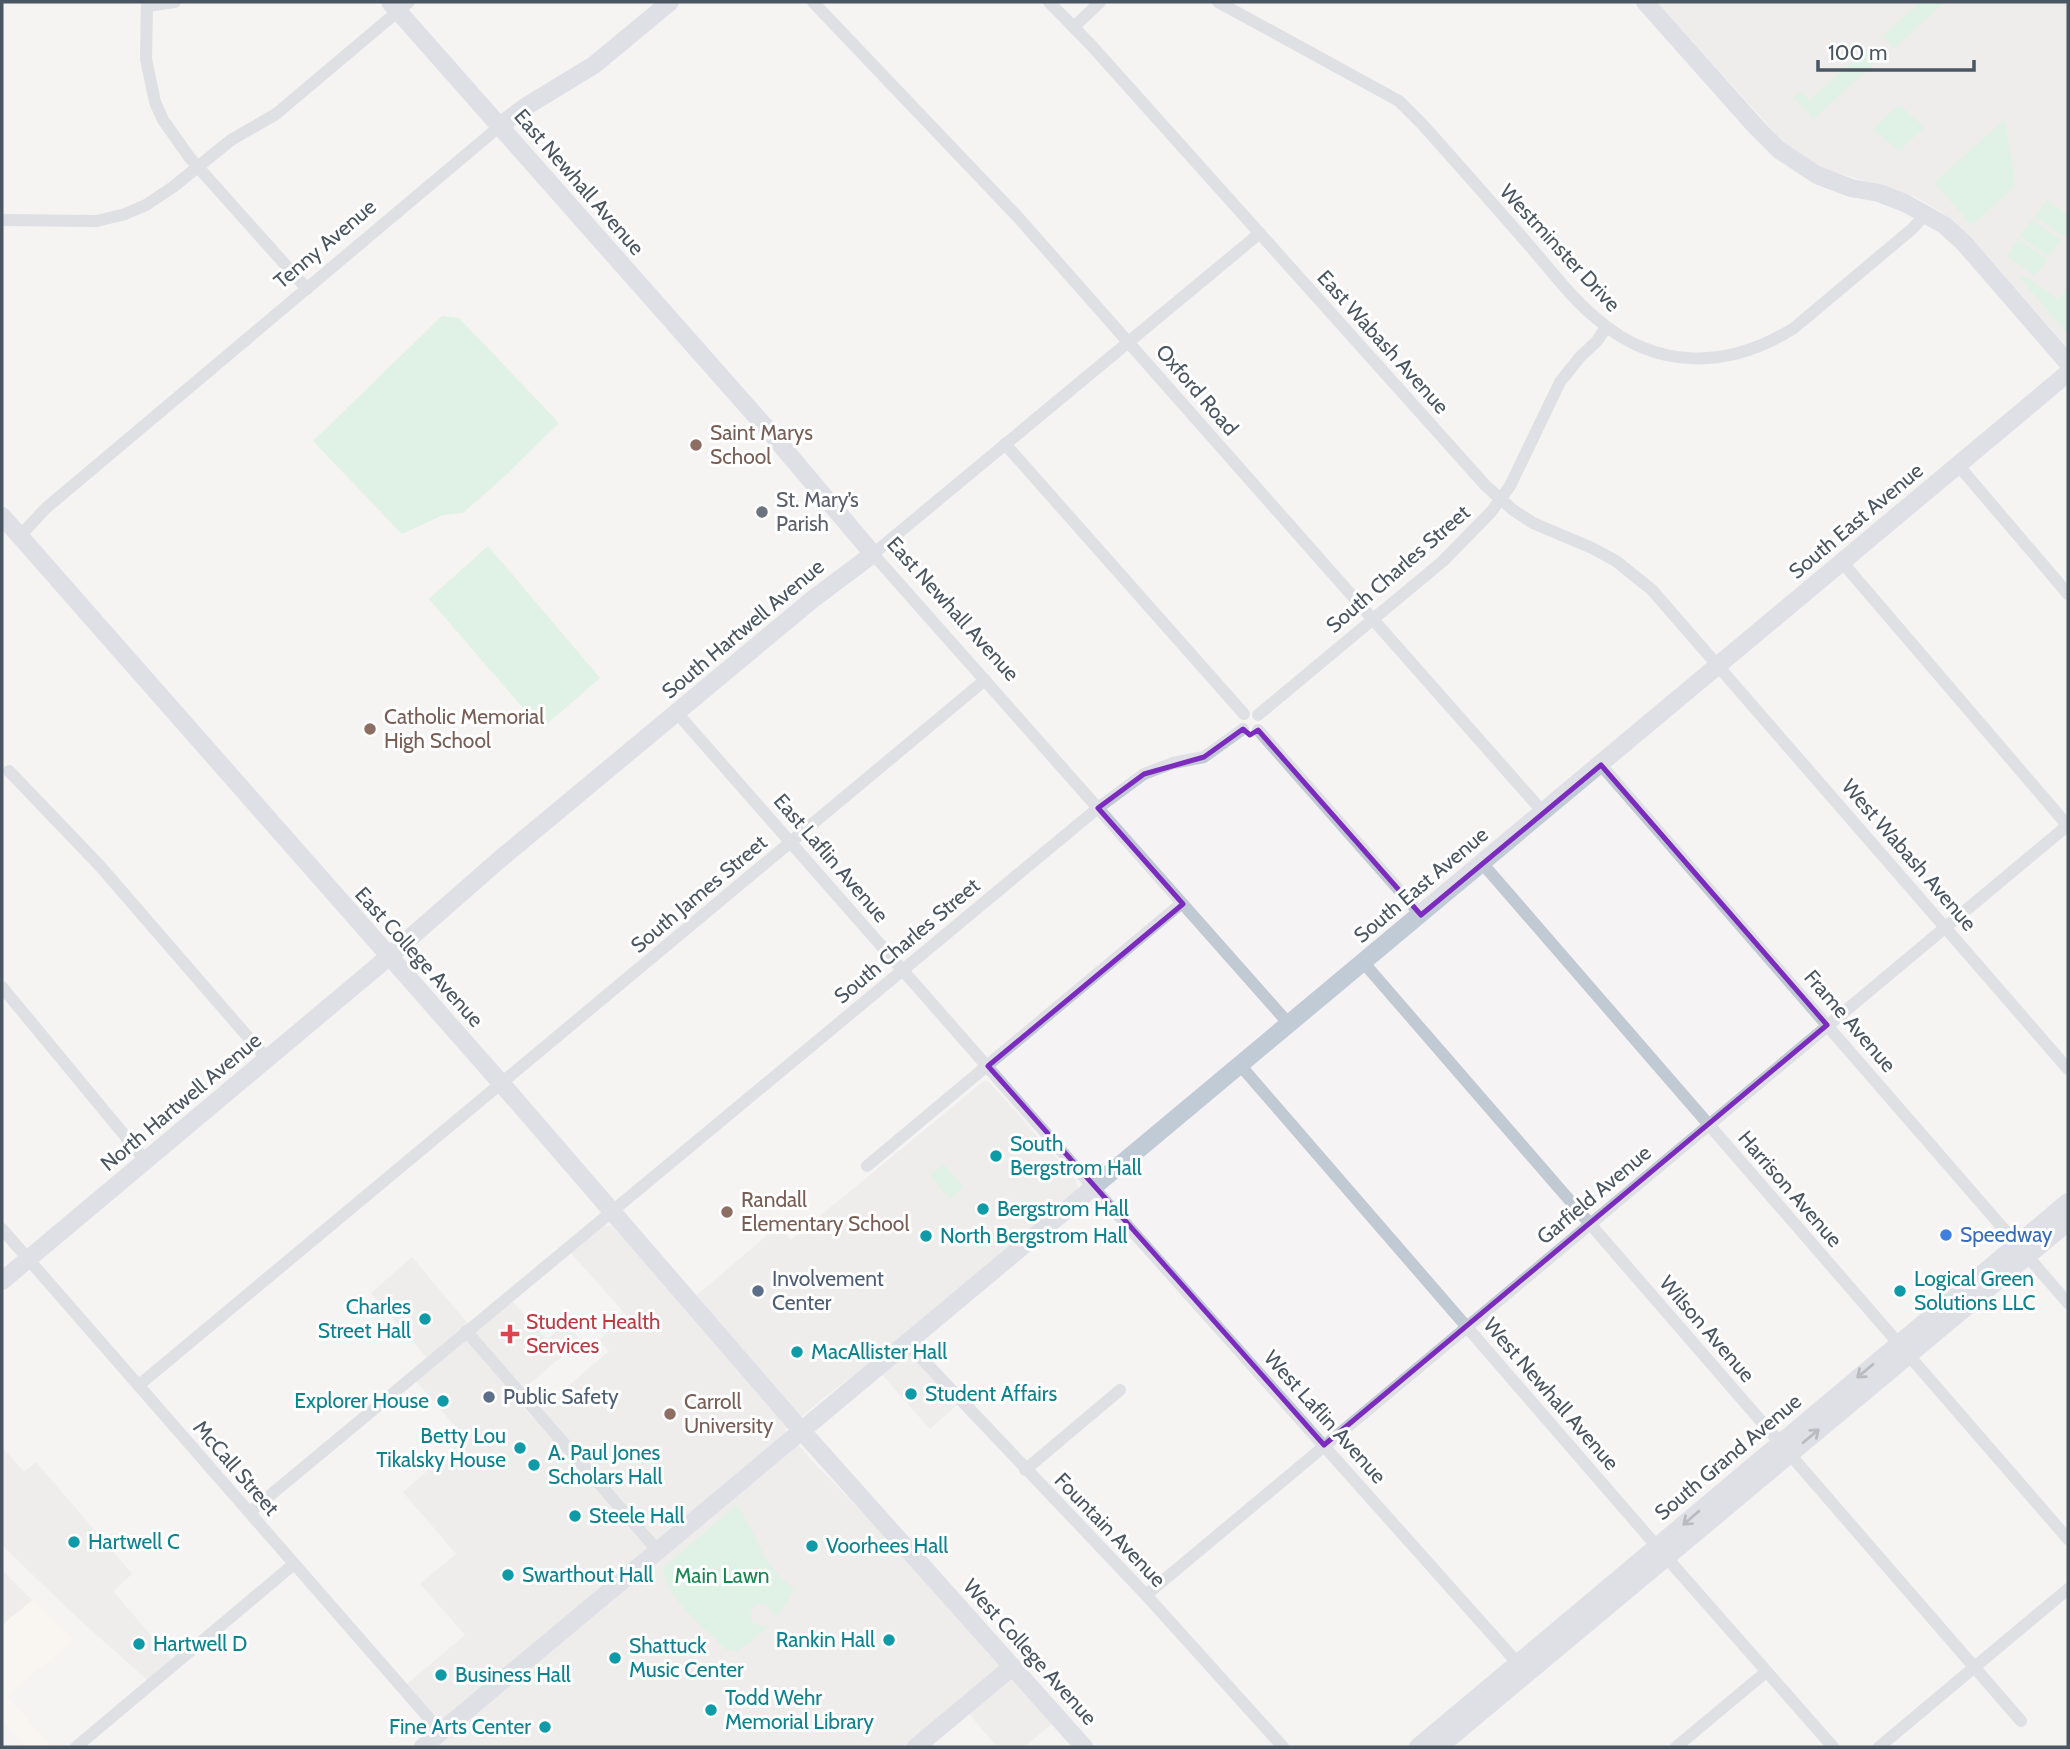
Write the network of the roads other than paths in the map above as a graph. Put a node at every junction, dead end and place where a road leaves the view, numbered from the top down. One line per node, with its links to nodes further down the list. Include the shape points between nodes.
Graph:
1 (175, 2): 8 (street)
2 (670, 2): 11 (street, Tenny Avenue, via 594,65)
3 (813, 2): 18 (street, Oxford Road)
4 (1049, 2): 10 (street, East Wabash Avenue)
5 (1100, 2): 10 (street)
6 (1218, 2): 17 (street, Westminster Drive, via 1399,101)
7 (1645, 2): 13 (street, via 1779,150 1817,175 1898,200)
8 (147, 4): 12 (street, via 146,59 155,102)
9 (399, 5): 11 (street, East Newhall Avenue); 12 (street, via 276,114 231,140)
10 (1074, 27): 15 (street, East Wabash Avenue)
11 (500, 126): 16 (street, Tenny Avenue); 26 (street, East Newhall Avenue)
12 (198, 167): 14 (street, via 159,197 112,218); 16 (street)
13 (1926, 214): 17 (street, Westminster Drive, via 1794,328 1745,352 1697,359 1668,355 1639,347); 19 (street, via 1963,242)
14 (2, 220)
15 (1259, 233): 18 (street, South Hartwell Avenue); 23 (street, East Wabash Avenue)
16 (307, 289): 25 (street, Tenny Avenue, via 46,508)
17 (1606, 327): 23 (street, South Charles Street, via 1560,382)
18 (1129, 341): 21 (street, South Hartwell Avenue); 29 (street, Oxford Road)
19 (2068, 363)
20 (2068, 373): 22 (street, South East Avenue)
21 (1005, 444): 26 (street, South Hartwell Avenue); 33 (street)
22 (1958, 465): 27 (street, South East Avenue); 28 (street)
23 (1500, 500): 29 (street, South Charles Street, via 1468,538); 30 (street, East Wabash Avenue, via 1533,523 1626,568 1652,590)
24 (2, 516): 25 (street, East College Avenue)
25 (20, 536): 47 (street, East College Avenue)
26 (873, 554): 31 (street, East Newhall Avenue); 32 (street, South Hartwell Avenue)
27 (1842, 562): 30 (street, South East Avenue); 41 (street)
28 (2068, 594)
29 (1373, 619): 34 (street, South Charles Street); 40 (street, Oxford Road)
30 (1720, 666): 37 (street, South East Avenue); 46 (street, West Wabash Avenue)
31 (985, 680): 39 (street, East Newhall Avenue); 42 (street, South James Street)
32 (677, 713): 42 (street, East Laflin Avenue); 47 (street, South Hartwell Avenue)
33 (1244, 714): 34 (street); 35 (street)
34 (1258, 715): 36 (street)
35 (1243, 729): 36 (street); 39 (street, South Charles Street, via 1204,757 1144,775)
36 (1258, 730): 45 (street)
37 (1601, 765): 40 (street, South East Avenue); 52 (street, Frame Avenue)
38 (9, 771): 53 (street, via 100,866)
39 (1098, 808): 44 (street, East Newhall Avenue); 49 (street, South Charles Street)
40 (1544, 812): 43 (street, South East Avenue)
41 (2068, 826): 46 (street, Garfield Avenue)
42 (791, 842): 49 (street, East Laflin Avenue); 57 (street, South James Street)
43 (1482, 863): 45 (street, South East Avenue); 58 (street, Harrison Avenue)
44 (1182, 903): 51 (street, East Newhall Avenue); 55 (street)
45 (1421, 915): 48 (street, South East Avenue)
46 (1946, 927): 52 (street, Garfield Avenue); 56 (street, West Wabash Avenue)
47 (388, 956): 53 (street, North Hartwell Avenue); 57 (street, East College Avenue)
48 (1363, 962): 51 (street, South East Avenue); 65 (street, Wilson Avenue)
49 (902, 969): 55 (street, East Laflin Avenue); 63 (street, South Charles Street)
50 (2, 987): 59 (street)
51 (1289, 1024): 54 (street, South East Avenue)
52 (1827, 1025): 58 (street, Garfield Avenue); 67 (street, Frame Avenue)
53 (267, 1059): 59 (street, North Hartwell Avenue)
54 (1240, 1065): 61 (street, South East Avenue); 71 (street, West Newhall Avenue)
55 (988, 1066): 60 (street); 61 (street, East Laflin Avenue)
56 (2068, 1069)
57 (501, 1083): 63 (street, East College Avenue); 75 (street, South James Street)
58 (1709, 1124): 65 (street, Garfield Avenue); 74 (street, Harrison Avenue)
59 (145, 1160): 68 (street, North Hartwell Avenue)
60 (867, 1166)
61 (1093, 1187): 73 (street, South East Avenue); 78 (street, West Laflin Avenue)
62 (2068, 1202): 67 (street, South Grand Avenue)
63 (611, 1210): 72 (street, South Charles Street); 77 (street, East College Avenue)
64 (2068, 1222): 67 (street, South Grand Avenue)
65 (1589, 1223): 71 (street, Garfield Avenue); 79 (street, Wilson Avenue)
66 (2, 1229): 68 (street, McCall Street)
67 (2023, 1250): 70 (street, Frame Avenue); 74 (street, South Grand Avenue)
68 (27, 1259): 69 (street, North Hartwell Avenue); 75 (street, McCall Street)
69 (2, 1281)
70 (2068, 1303)
71 (1467, 1326): 78 (street, Garfield Avenue); 84 (street, West Newhall Avenue)
72 (466, 1331): 81 (street, South Charles Street); 83 (street)
73 (906, 1342): 77 (street, South East Avenue); 80 (street, Fountain Avenue)
74 (1903, 1349): 79 (street, South Grand Avenue); 82 (street, Harrison Avenue)
75 (139, 1385): 81 (street, McCall Street)
76 (1120, 1390): 80 (street)
77 (802, 1430): 83 (street, South East Avenue); 88 (street, West College Avenue)
78 (1324, 1445): 87 (street, Garfield Avenue); 90 (street, West Laflin Avenue)
79 (1785, 1447): 84 (street, South Grand Avenue); 89 (street, Wilson Avenue)
80 (1025, 1470): 87 (street, Fountain Avenue)
81 (250, 1512): 85 (street, McCall Street)
82 (2068, 1539)
83 (657, 1551): 93 (street, South East Avenue)
84 (1662, 1552): 90 (street, South Grand Avenue); 91 (street, West Newhall Avenue)
85 (294, 1564): 93 (street, McCall Street); 94 (street)
86 (2068, 1590): 89 (street)
87 (1146, 1595): 98 (street, Fountain Avenue)
88 (1012, 1667): 96 (street); 97 (street, West College Avenue)
89 (1975, 1667): 92 (street, Wilson Avenue); 103 (street)
90 (1523, 1669): 99 (street, South Grand Avenue); 100 (street, South Grand Avenue)
91 (1766, 1672): 101 (street); 102 (street, West Newhall Avenue)
92 (2021, 1721)
93 (441, 1732): 95 (street, South East Avenue)
94 (76, 1747)
95 (423, 1747)
96 (916, 1747)
97 (1084, 1747)
98 (1283, 1747)
99 (1418, 1747)
100 (1439, 1747)
101 (1676, 1747)
102 (1833, 1747)
103 (1879, 1747)

